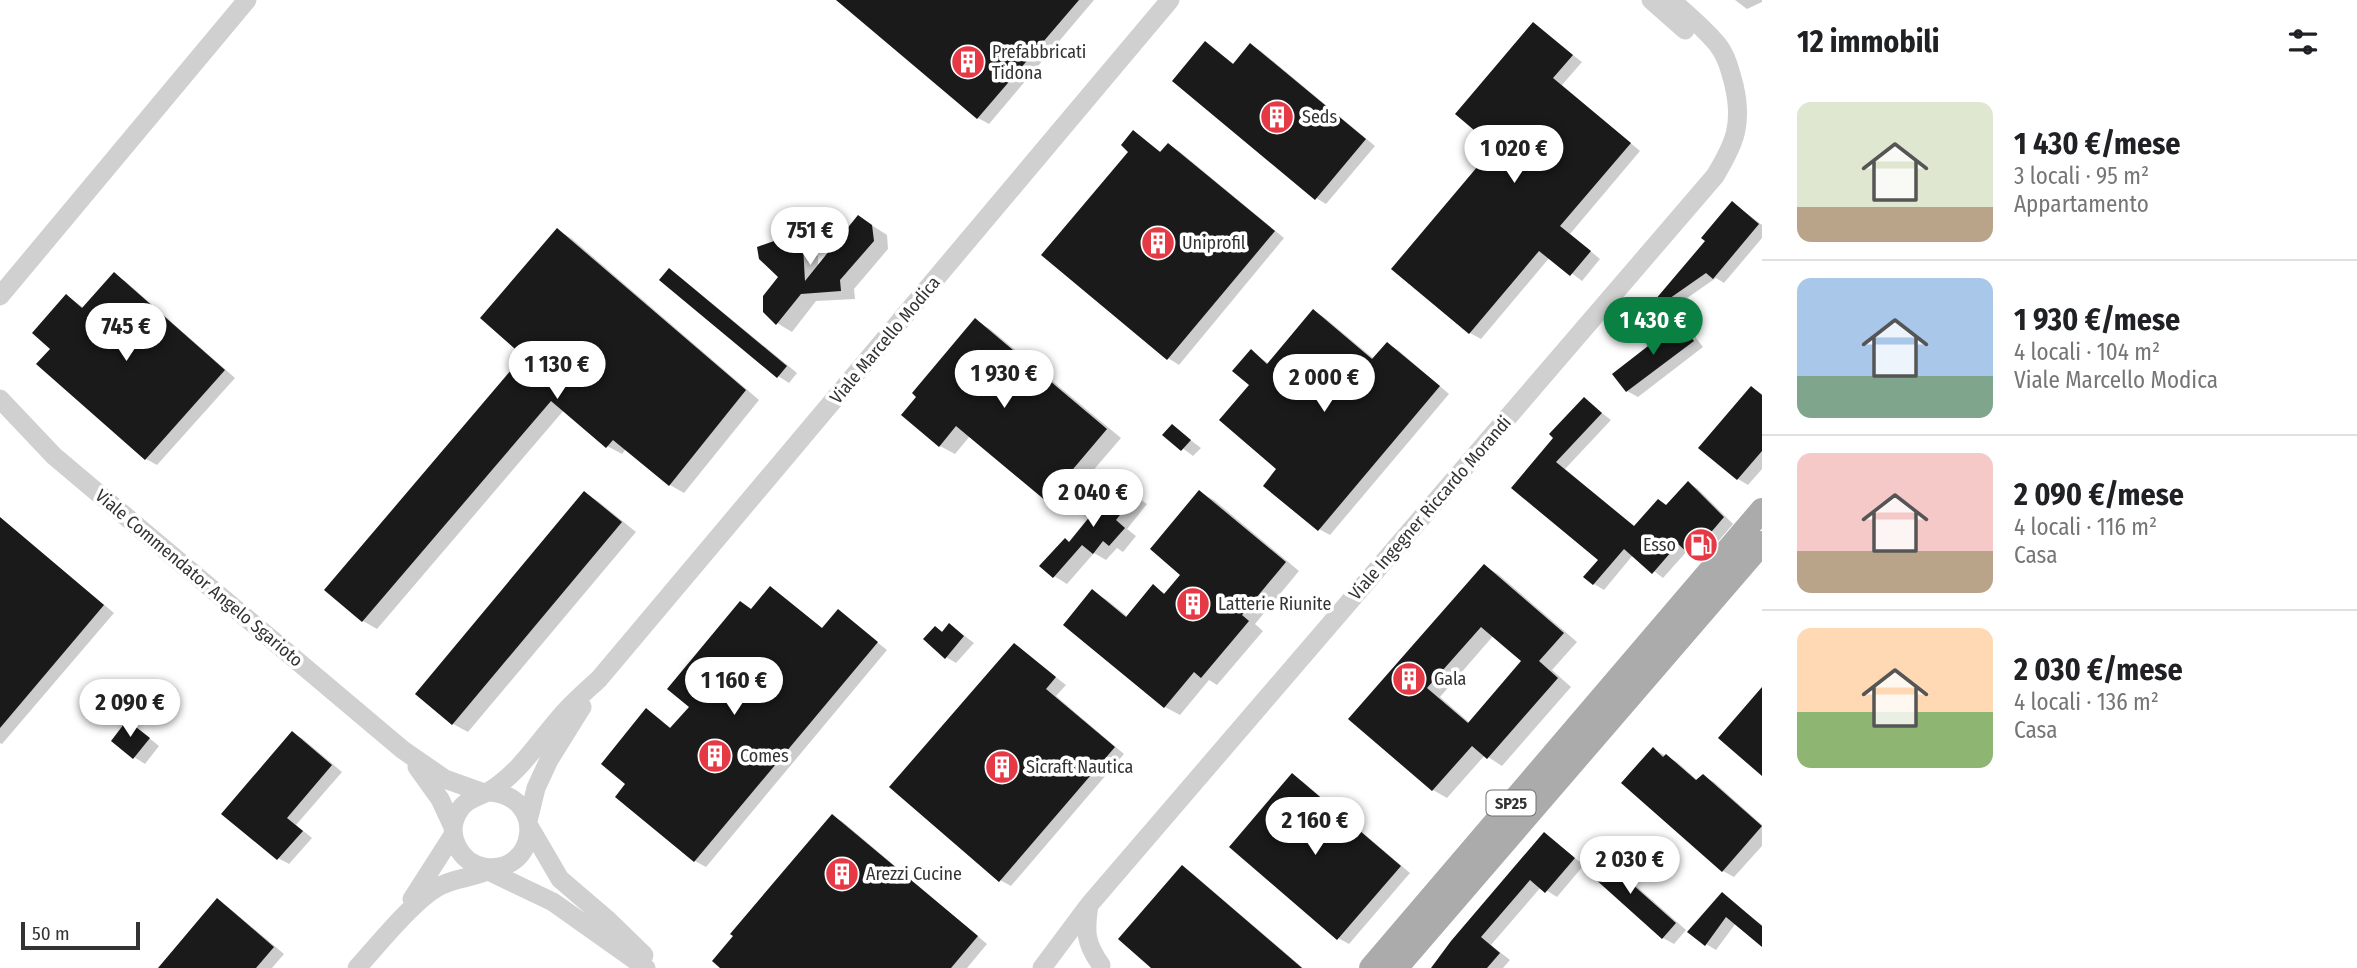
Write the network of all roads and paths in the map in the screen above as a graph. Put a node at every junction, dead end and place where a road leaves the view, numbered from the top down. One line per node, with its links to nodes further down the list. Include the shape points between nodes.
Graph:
1 (247, 0): 6 (street)
2 (1170, 0): 11 (street, Viale Marcello Modica)
3 (1651, 0): 5 (street, Viale Ingegner Riccardo Morandi, via 1715,56)
4 (1671, 0): 5 (street, Viale Ingegner Riccardo Morandi, via 1720,48)
5 (1734, 85): 17 (street, Viale Ingegner Riccardo Morandi, via 1738,127 1715,176)
6 (3, 290)
7 (0, 399): 12 (street, Viale Commendator Angelo Sgarioto, via 54,456)
8 (1762, 510): 10 (main road)
9 (1762, 543): 10 (main road)
10 (1661, 643): 28 (main road, SP25); 29 (main road, SP25)
11 (599, 679): 13 (street, via 515,769); 14 (street, via 549,760 536,788)
12 (403, 750): 13 (street, via 445,779); 15 (street, via 432,785)
13 (486, 792): 14 (street, via 509,796); 15 (street, via 463,805)
14 (529, 824): 16 (street, via 526,845 514,860); 24 (street, via 560,878)
15 (453, 831): 16 (street, via 464,856); 18 (street)
16 (481, 870): 18 (street, via 429,892); 20 (street, via 553,902)
17 (1089, 905): 19 (street, Viale Ingegner Riccardo Morandi); 21 (street, via 1087,939)
18 (387, 934): 22 (street)
19 (1056, 947): 21 (street, via 1083,953); 25 (street); 26 (street); 27 (street)
20 (624, 962): 23 (street)
21 (1103, 966)
22 (357, 968)
23 (646, 968)
24 (657, 968)
25 (1032, 968)
26 (1042, 968)
27 (1061, 968)
28 (1371, 968)
29 (1396, 968)

